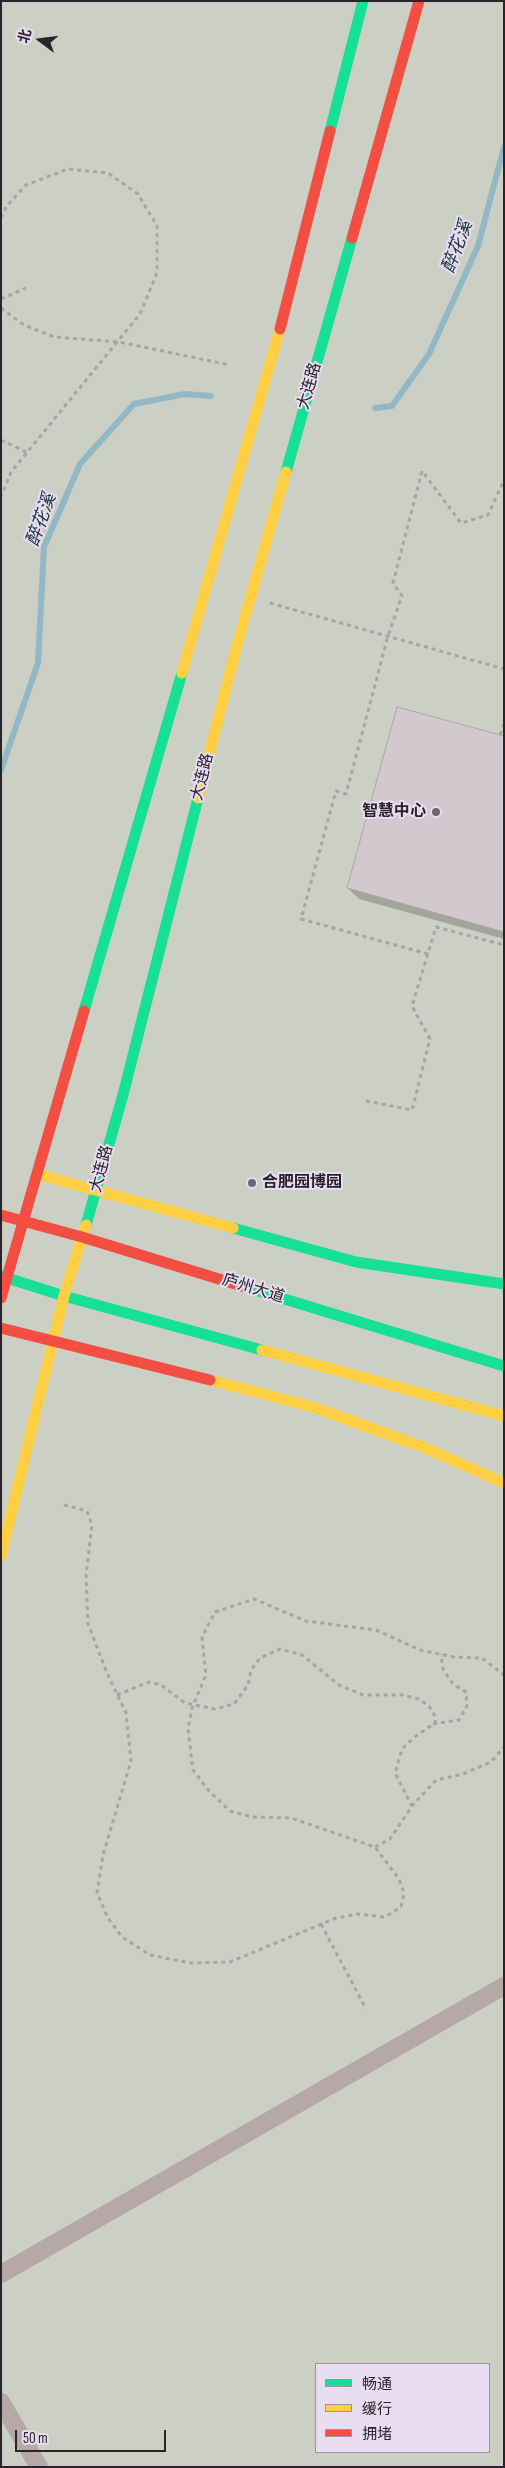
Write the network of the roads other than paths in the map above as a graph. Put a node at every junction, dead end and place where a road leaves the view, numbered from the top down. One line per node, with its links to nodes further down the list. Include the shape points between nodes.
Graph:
1 (363, 1): 3 (main road, via 270,368)
2 (419, 1): 4 (main road, 大连路, via 250,597)
3 (37, 1174): 4 (main road); 6 (main road)
4 (97, 1192): 7 (main road, 大连路); 9 (main road, via 356,1262)
5 (1, 1215): 6 (main road, 庐州大道)
6 (24, 1221): 7 (main road, 庐州大道); 8 (main road)
7 (82, 1237): 10 (main road, 大连路); 14 (main road, 庐州大道)
8 (4, 1276): 10 (main road); 11 (main road)
9 (504, 1284)
10 (64, 1296): 13 (main road, 大连路); 15 (main road)
11 (1, 1298)
12 (1, 1328): 13 (main road)
13 (55, 1340): 16 (main road, via 313,1407 423,1447); 17 (main road, 大连路)
14 (504, 1366)
15 (504, 1416)
16 (504, 1482)
17 (1, 1556)
18 (504, 1986): 19 (street)
19 (1, 2274)
20 (1, 2402): 21 (street)
21 (39, 2467)

